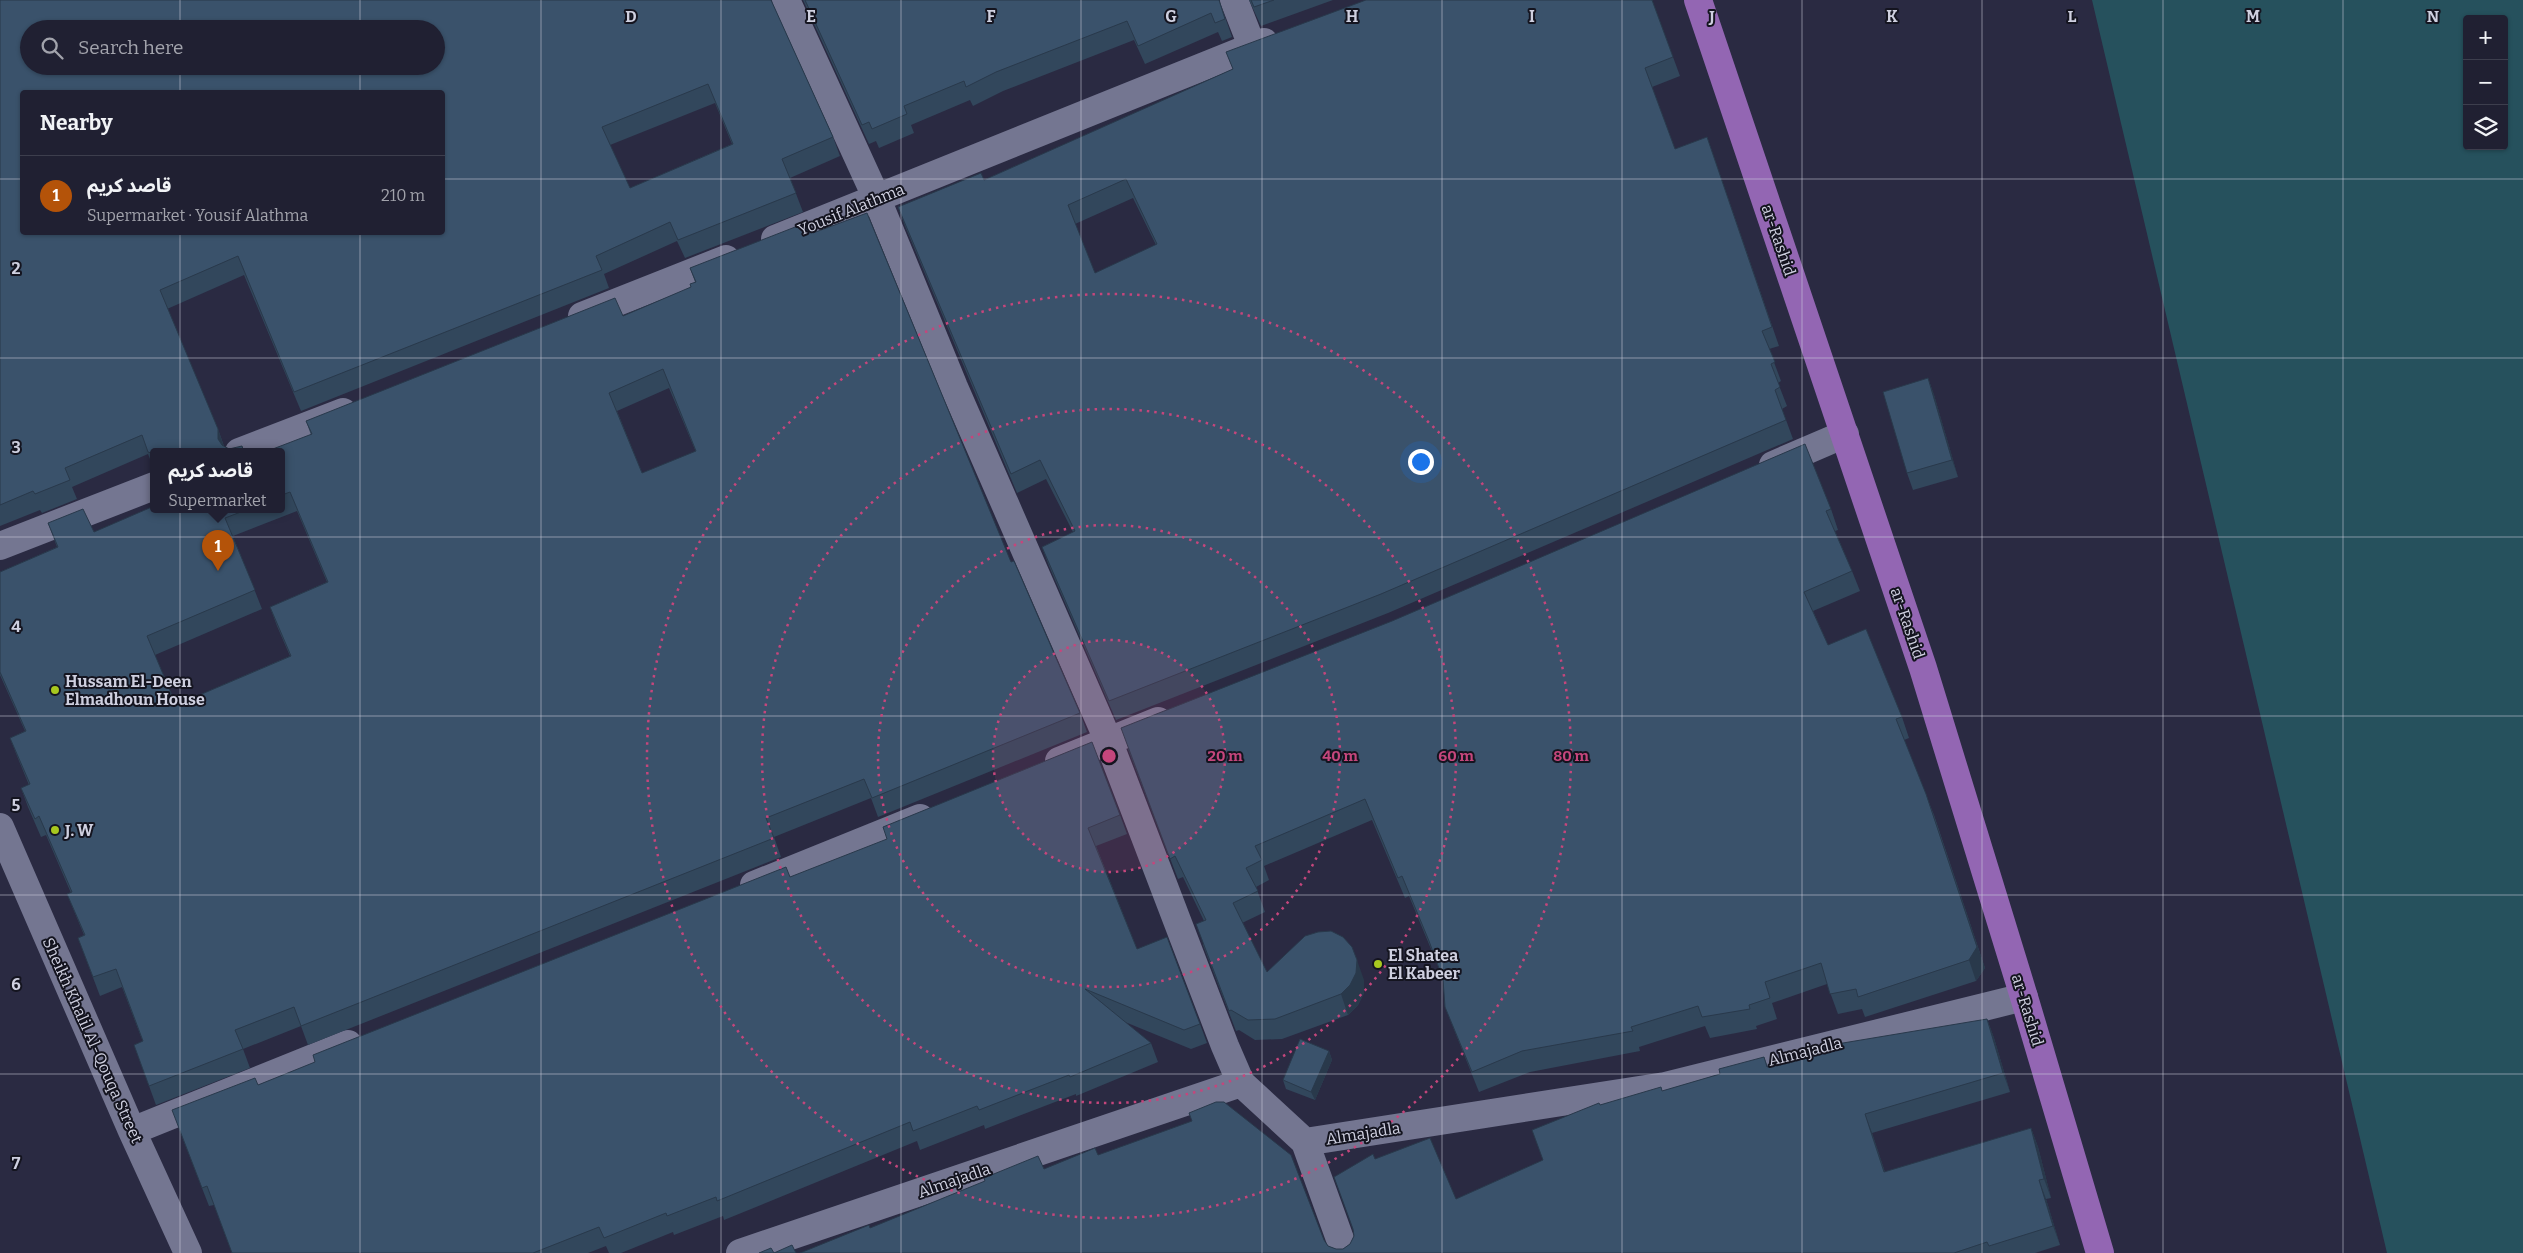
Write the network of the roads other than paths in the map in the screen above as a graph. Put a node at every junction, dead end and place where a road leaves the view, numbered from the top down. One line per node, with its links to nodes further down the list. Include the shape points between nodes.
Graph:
1 (786, 0): 6 (street)
2 (1234, 0): 5 (street)
3 (1698, 0): 9 (main road, ar-Rashid)
4 (1289, 33): 5 (street, Yousif Alathma)
5 (1252, 46): 6 (street, Yousif Alathma)
6 (877, 199): 7 (street, Yousif Alathma); 15 (street, via 954,388)
7 (563, 324)
8 (369, 401): 10 (street)
9 (1845, 434): 11 (street); 20 (main road, ar-Rashid, via 1923,668)
10 (249, 448)
11 (1746, 476)
12 (150, 488): 13 (street)
13 (0, 546)
14 (1182, 711): 15 (street)
15 (1108, 740): 16 (street); 22 (street)
16 (1035, 770)
17 (943, 808): 19 (street)
18 (0, 827): 23 (street, Sheikh Khalil Al-Qouqa Street)
19 (733, 894)
20 (2024, 997): 24 (street, Almajadla, via 1665,1086); 28 (main road, ar-Rashid)
21 (375, 1034): 23 (street)
22 (1241, 1083): 24 (street, Almajadla); 26 (street, Almajadla)
23 (132, 1131): 25 (street, Sheikh Khalil Al-Qouqa Street)
24 (1305, 1142): 27 (street)
25 (188, 1253)
26 (740, 1253)
27 (1345, 1253)
28 (2100, 1253)

